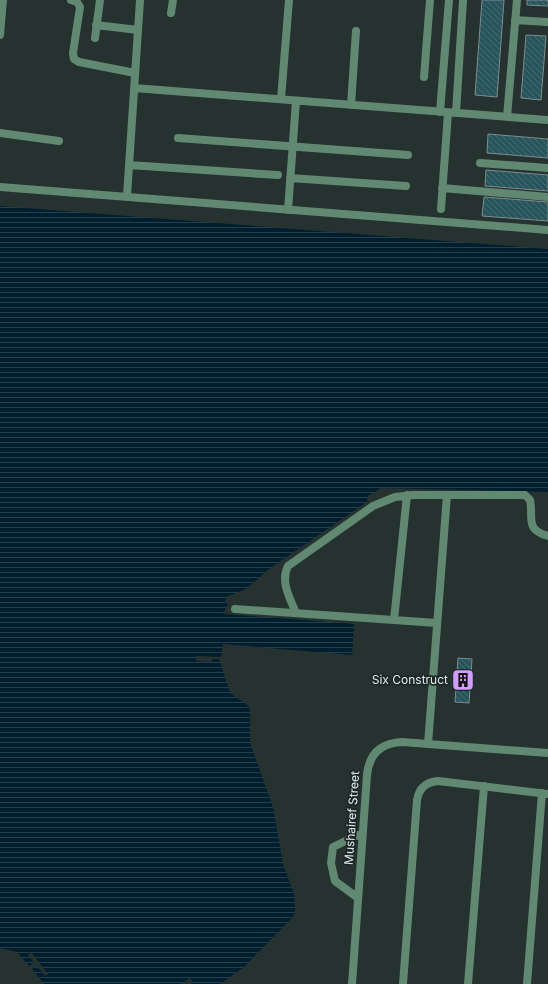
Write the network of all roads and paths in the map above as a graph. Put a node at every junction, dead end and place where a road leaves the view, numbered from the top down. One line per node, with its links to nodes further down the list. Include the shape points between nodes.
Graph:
1 (3, 0): 17 (street)
2 (71, 0): 19 (street, via 77,2 80,8 74,59 78,62)
3 (100, 0): 14 (street)
4 (140, 0): 15 (street)
5 (173, 0): 11 (street)
6 (289, 0): 22 (street)
7 (430, 0): 20 (street)
8 (449, 0): 25 (street)
9 (463, 0): 25 (street)
10 (517, 0): 12 (street)
11 (171, 13)
12 (515, 20): 13 (street); 26 (street)
13 (548, 22)
14 (96, 25): 15 (street); 18 (street)
15 (138, 30): 19 (street)
16 (356, 31): 24 (street)
17 (0, 35)
18 (95, 38)
19 (135, 73): 21 (street)
20 (424, 77)
21 (134, 88): 22 (street); 34 (street)
22 (281, 99): 23 (street)
23 (296, 101): 24 (street); 31 (street)
24 (351, 105): 25 (street)
25 (448, 113): 26 (street); 40 (street)
26 (507, 117): 27 (street)
27 (548, 120)
28 (0, 133): 30 (street)
29 (178, 138): 31 (street)
30 (59, 141)
31 (293, 147): 32 (street); 37 (street)
32 (408, 155)
33 (480, 163): 35 (street)
34 (129, 165): 36 (street); 41 (street)
35 (548, 168)
36 (278, 175)
37 (290, 178): 38 (street); 44 (street)
38 (406, 186)
39 (0, 187): 41 (street)
40 (442, 188): 42 (street); 43 (street)
41 (127, 196): 44 (street)
42 (548, 197)
43 (441, 209)
44 (288, 210): 45 (street)
45 (548, 230)
46 (407, 495): 47 (street); 50 (street, via 373,506 288,566 285,584); 51 (street)
47 (447, 495): 48 (street, via 525,495 530,500 533,527); 52 (street)
48 (548, 536)
49 (235, 609): 50 (street)
50 (296, 613): 51 (street)
51 (394, 620): 52 (street)
52 (437, 623): 53 (street)
53 (428, 744): 54 (street, Mushairef Street); 57 (street, Mushairef Street, via 391,742 373,754 368,764)
54 (548, 753)
55 (484, 786): 56 (street); 60 (street, via 432,781 421,788 418,794); 61 (street)
56 (545, 793): 62 (street)
57 (362, 833): 58 (street, Mushairef Street); 58 (street, via 333,847 331,863 335,881)
58 (358, 898): 59 (street, Mushairef Street)
59 (352, 984)
60 (403, 984)
61 (468, 984)
62 (527, 984)

